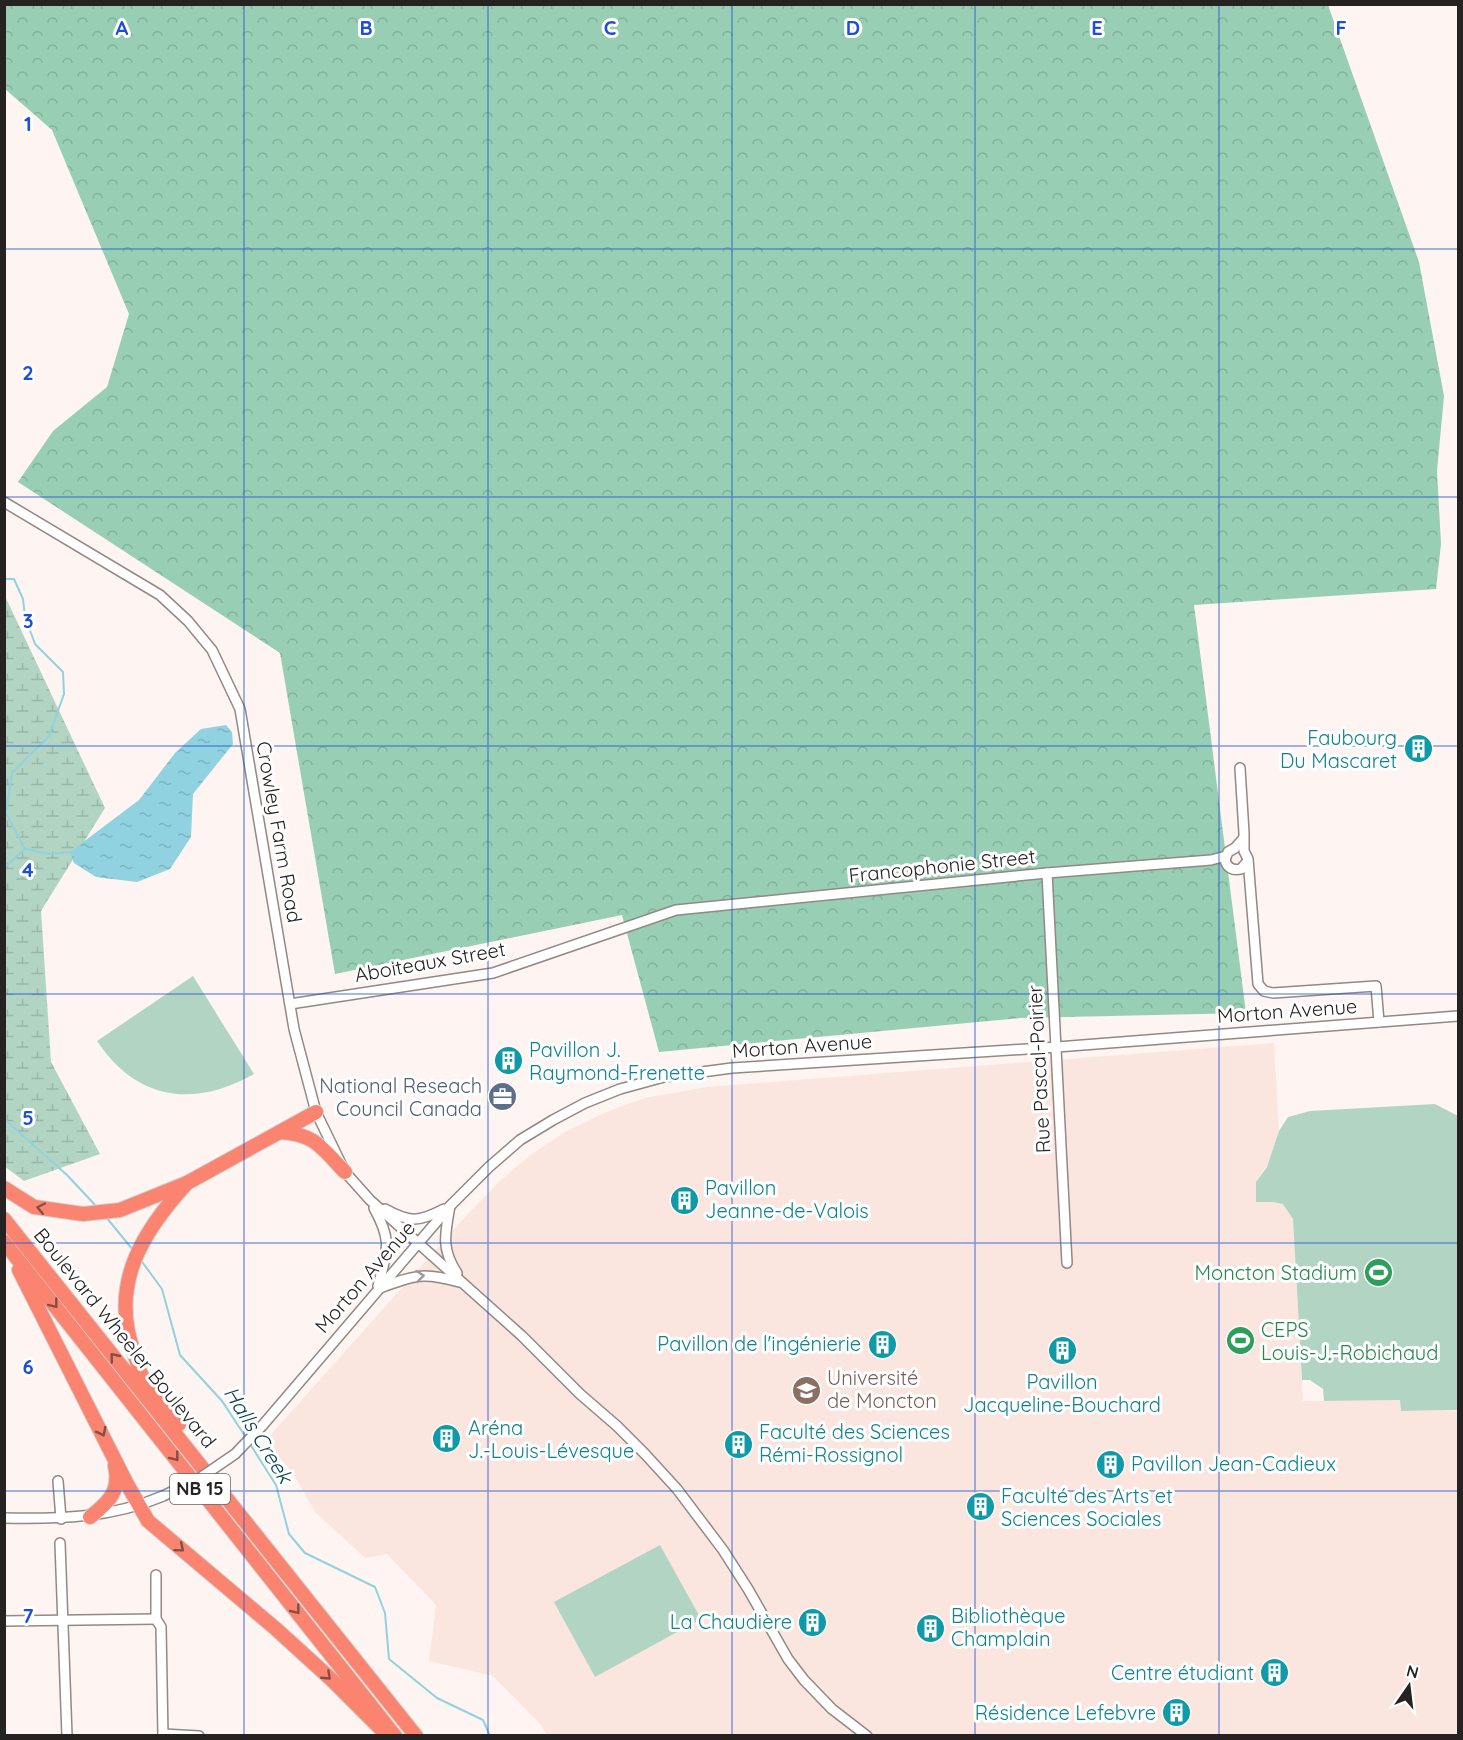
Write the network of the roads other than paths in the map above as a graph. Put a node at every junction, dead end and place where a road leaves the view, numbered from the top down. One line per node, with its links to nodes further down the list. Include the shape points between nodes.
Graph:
1 (4, 502): 8 (street, Crowley Farm Road, via 160,595 212,650 240,709)
2 (1240, 768): 3 (street, via 1244,833)
3 (1239, 850): 4 (street, via 1228,852); 5 (street, via 1247,856)
4 (1226, 860): 5 (street, via 1234,870); 6 (street, Francophonie Street)
5 (1245, 868): 10 (street, via 1260,988 1273,993 1376,986)
6 (1047, 873): 7 (street, Francophonie Street); 11 (street, Rue Pascal-Poirier)
7 (676, 910): 8 (street, Aboiteaux Street, via 493,973)
8 (290, 1004): 12 (street, Crowley Farm Road)
9 (1458, 1016): 10 (street, Morton Avenue)
10 (1379, 1022): 11 (street, Morton Avenue)
11 (1057, 1047): 18 (street, Morton Avenue, via 732,1068 664,1077 585,1103 520,1140); 23 (street, Rue Pascal-Poirier)
12 (316, 1112): 13 (highway); 14 (street, Crowley Farm Road)
13 (280, 1132): 14 (highway, via 298,1133 314,1140); 15 (highway)
14 (345, 1172): 17 (street, Crowley Farm Road)
15 (187, 1183): 16 (highway, one-way to 16, via 120,1210 83,1215 34,1207); 33 (highway, via 142,1240 129,1273 125,1304 128,1336 141,1374 239,1503)
16 (4, 1188)
17 (370, 1200): 18 (street, via 400,1218 413,1220 427,1218); 21 (street, Crowley Farm Road); 25 (street, via 385,1228 387,1243)
18 (450, 1206): 21 (street, Morton Avenue); 24 (street, via 445,1250)
19 (4, 1219): 33 (highway, Boulevard Wheeler Boulevard / NB 15, one-way to 19)
20 (4, 1242): 42 (highway, Boulevard Wheeler Boulevard / NB 15, one-way to 42)
21 (417, 1244): 24 (street, Crowley Farm Road); 25 (street, Morton Avenue)
22 (4, 1252): 26 (highway, one-way to 26, via 21,1273)
23 (1067, 1263)
24 (463, 1283): 25 (street, one-way to 24, via 419,1275); 44 (street, Crowley Farm Road, via 617,1426 678,1489 723,1550 799,1673 832,1709)
25 (378, 1289): 28 (street, Morton Avenue, bridge, via 235,1454 200,1478)
26 (112, 1456): 28 (highway); 29 (highway, via 118,1478 110,1501)
27 (58, 1480): 31 (street)
28 (141, 1506): 29 (street, Morton Avenue); 41 (highway, one-way to 41, via 148,1521 333,1680)
29 (90, 1516): 31 (street, Morton Avenue)
30 (4, 1518): 31 (street, Morton Avenue)
31 (61, 1519)
32 (60, 1543): 37 (street)
33 (268, 1551): 43 (highway, Boulevard Wheeler Boulevard / NB 15)
34 (156, 1575): 35 (street)
35 (156, 1619): 37 (street); 38 (street, via 161,1627)
36 (4, 1621): 37 (street)
37 (63, 1621): 39 (street)
38 (164, 1735): 40 (street)
39 (67, 1736)
40 (199, 1736)
41 (388, 1736)
42 (395, 1736)
43 (416, 1736)
44 (867, 1736)

